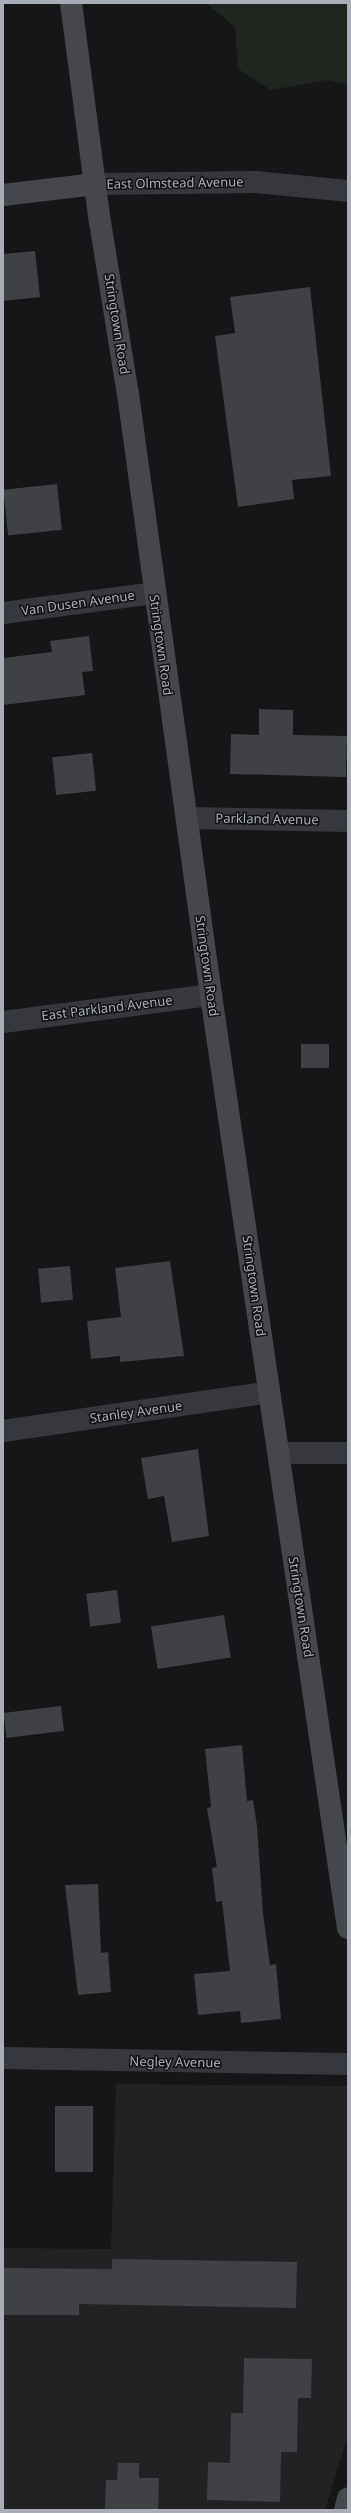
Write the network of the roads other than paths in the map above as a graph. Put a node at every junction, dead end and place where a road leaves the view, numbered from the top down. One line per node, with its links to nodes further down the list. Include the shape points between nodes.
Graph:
1 (71, 3): 2 (main road, Stringtown Road)
2 (95, 184): 3 (street, East Olmstead Avenue, via 255,182); 4 (main road, East Olmstead Avenue); 5 (main road, Stringtown Road, via 128,394)
3 (348, 192)
4 (3, 196)
5 (154, 593): 6 (street, Van Dusen Avenue); 7 (main road, Stringtown Road)
6 (3, 613)
7 (187, 818): 8 (street, Parkland Avenue); 9 (main road, Stringtown Road)
8 (348, 821)
9 (211, 995): 10 (street, East Parkland Avenue); 11 (main road, Stringtown Road)
10 (3, 1022)
11 (269, 1392): 12 (street, Stanley Avenue); 13 (main road, Stringtown Road)
12 (3, 1431)
13 (280, 1453): 14 (street); 15 (main road, Stringtown Road)
14 (348, 1453)
15 (344, 1877): 16 (main road, Stringtown Road)
16 (348, 1928)
17 (3, 2058): 18 (street, Negley Avenue)
18 (348, 2064)
19 (348, 2498): 20 (main road)
20 (345, 2510)

